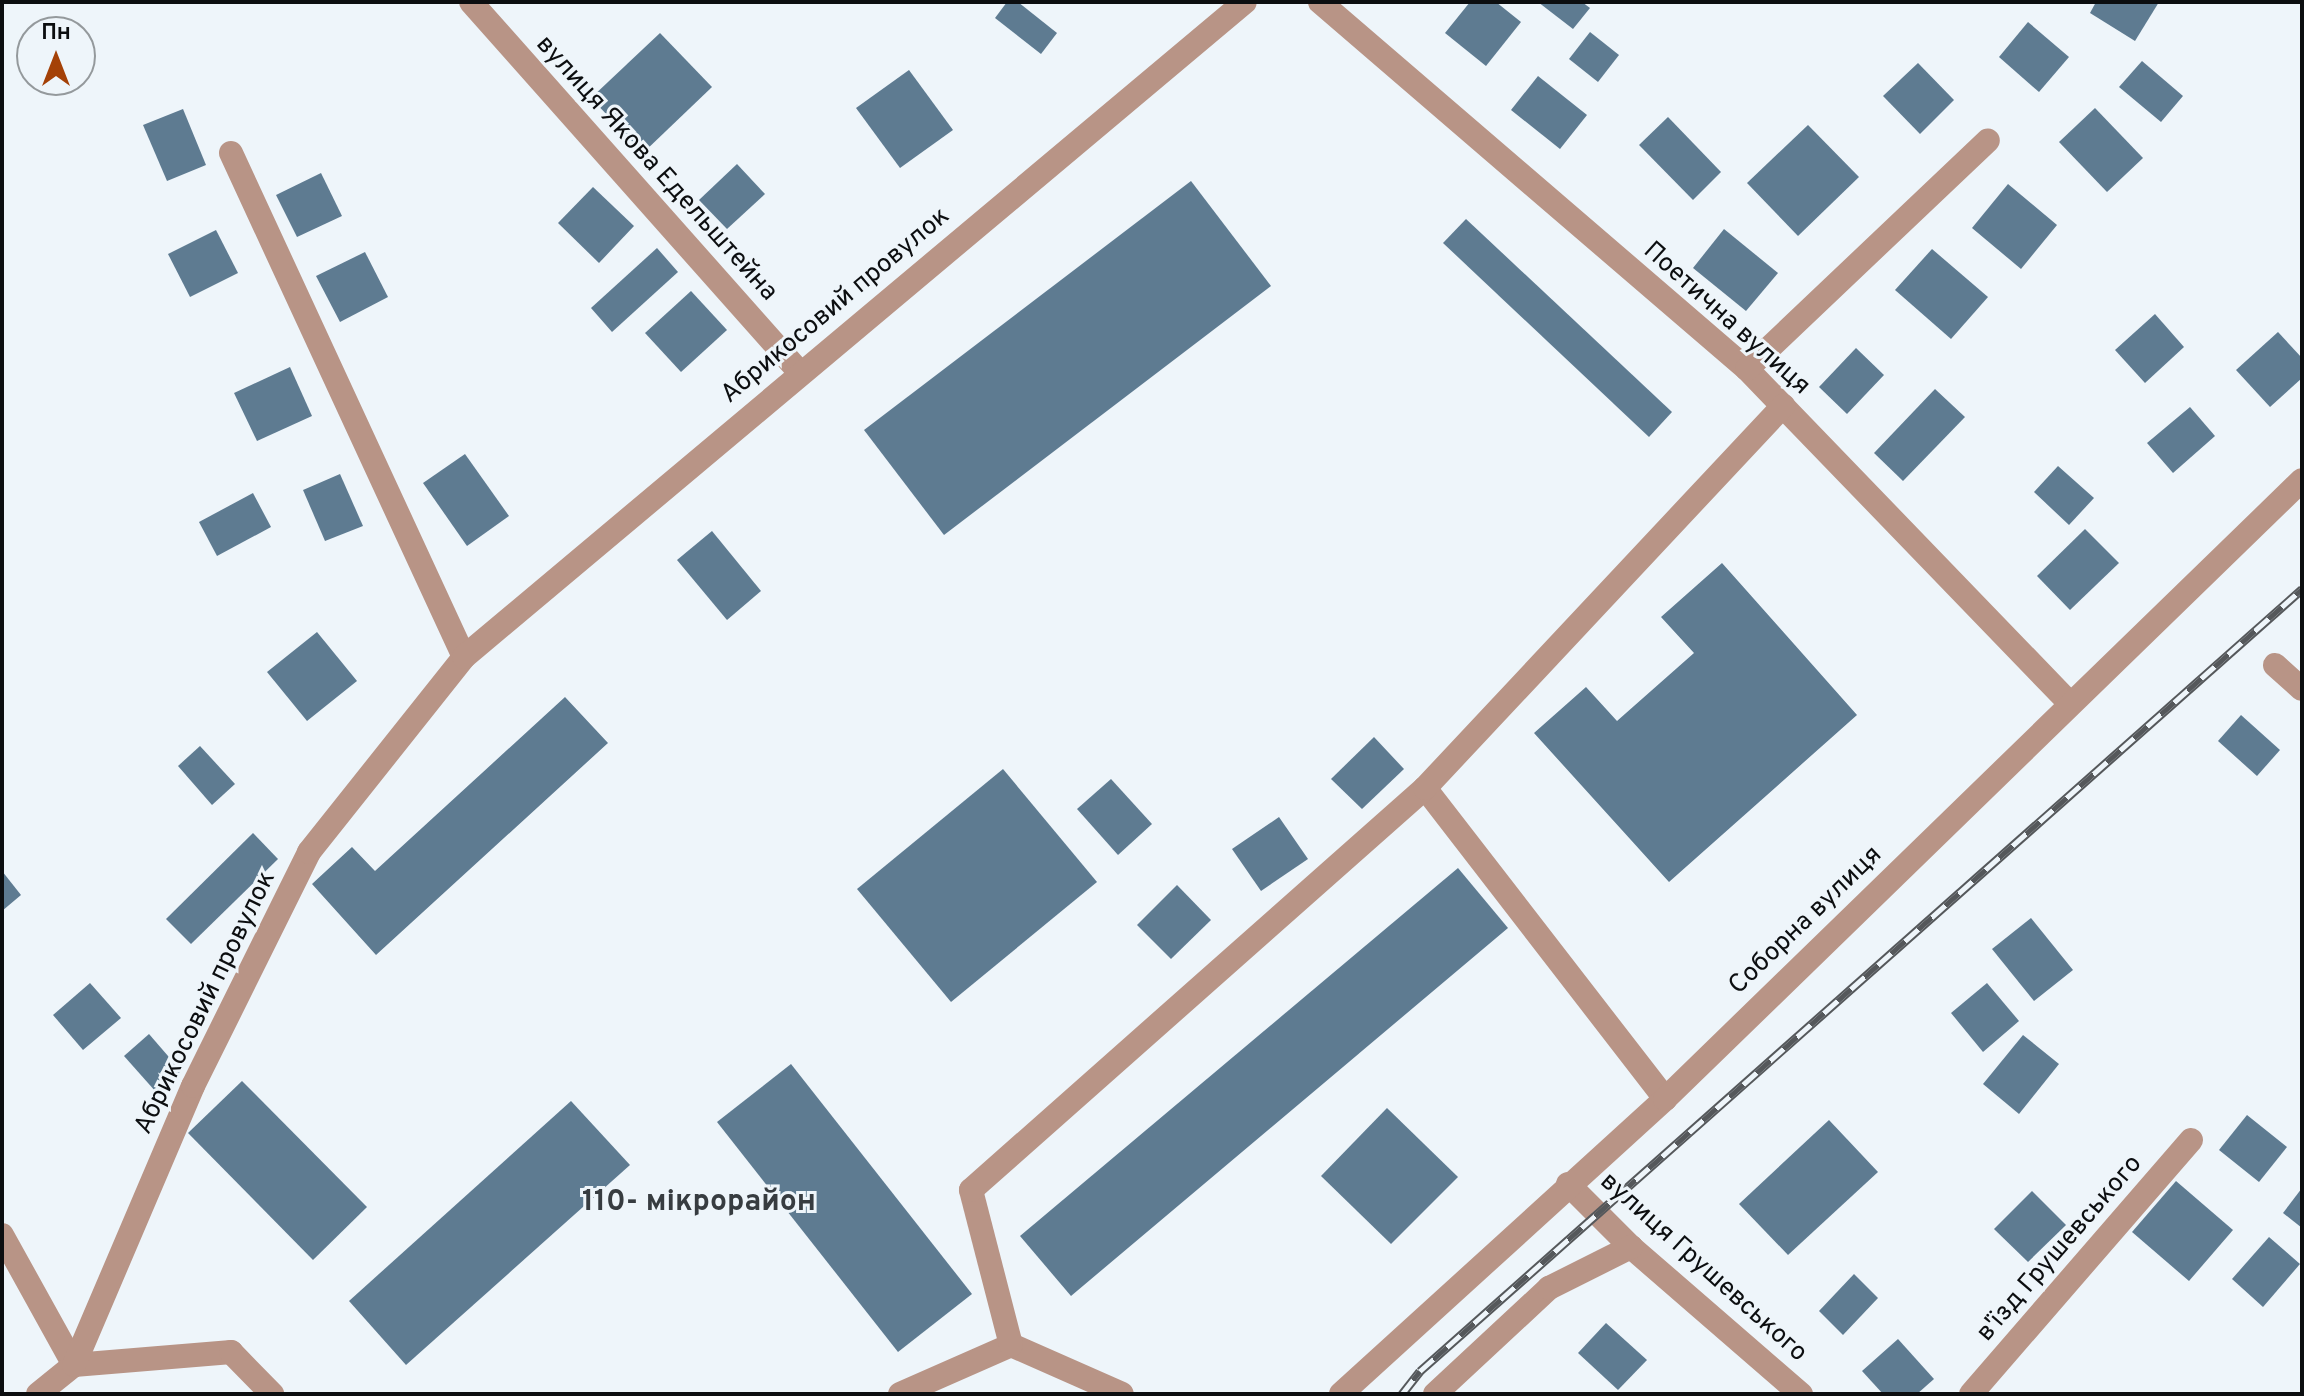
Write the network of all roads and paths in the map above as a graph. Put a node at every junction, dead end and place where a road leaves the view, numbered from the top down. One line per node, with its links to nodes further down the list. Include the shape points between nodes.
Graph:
1 (471, 2): 7 (street, вулиця Якова Едельштейна)
2 (1245, 2): 7 (street, Абрикосовий провулок)
3 (1320, 2): 6 (street, Поетична вулиця)
4 (1988, 140): 6 (street)
5 (231, 153): 10 (street)
6 (1747, 369): 8 (street, Поетична вулиця)
7 (799, 372): 10 (street, Абрикосовий провулок)
8 (1783, 406): 13 (street, Поетична вулиця); 14 (street)
9 (2302, 480): 13 (street, Соборна вулиця)
10 (464, 657): 21 (street, Абрикосовий провулок, via 309,852 193,1086)
11 (2275, 665): 12 (street)
12 (2302, 689)
13 (2070, 704): 15 (street, Соборна вулиця)
14 (1425, 788): 15 (street); 20 (street, via 971,1190)
15 (1665, 1099): 17 (street, Соборна вулиця)
16 (2191, 1140): 29 (street, в'їзд Грушевського)
17 (1568, 1184): 19 (street, вулиця Грушевського); 26 (street, Соборна вулиця)
18 (2, 1235): 21 (street)
19 (1631, 1247): 27 (street, via 1549,1288); 28 (street, вулиця Грушевського)
20 (1011, 1345): 24 (street); 25 (street)
21 (74, 1365): 22 (street, Абрикосовий провулок); 23 (street, via 231,1352)
22 (38, 1394)
23 (272, 1394)
24 (900, 1394)
25 (1122, 1394)
26 (1341, 1394)
27 (1435, 1394)
28 (1801, 1394)
29 (1971, 1394)

